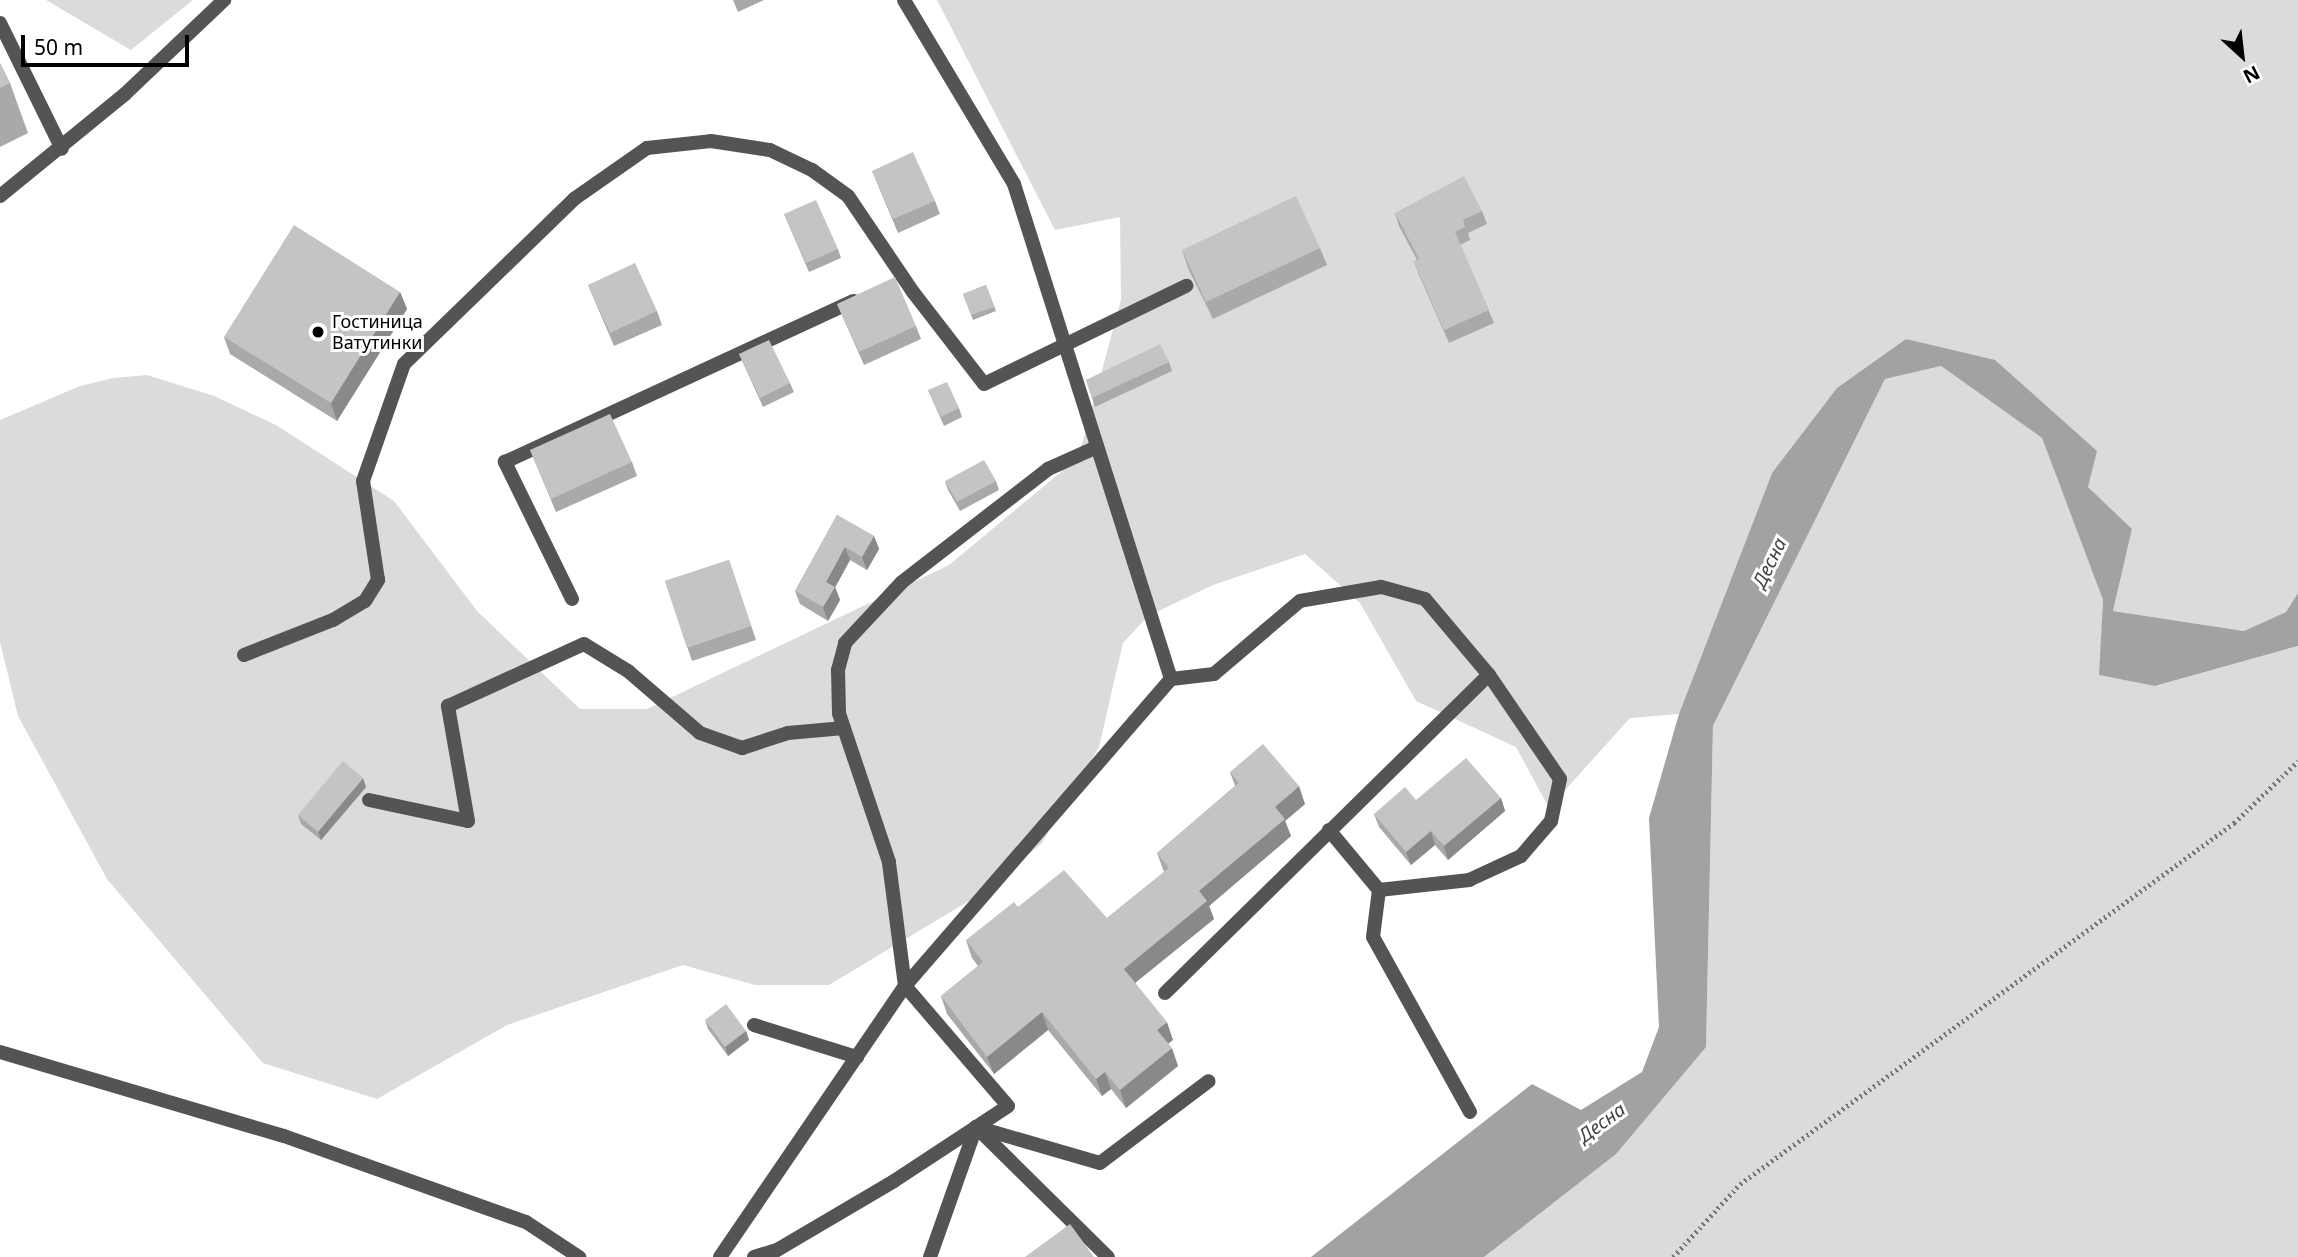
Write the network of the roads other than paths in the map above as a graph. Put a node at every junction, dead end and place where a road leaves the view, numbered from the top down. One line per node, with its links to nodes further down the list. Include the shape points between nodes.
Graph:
1 (224, 0): 4 (street)
2 (904, 0): 8 (street, via 1014,184)
3 (0, 23): 4 (street)
4 (62, 149): 5 (street)
5 (0, 196)
6 (1186, 286): 8 (street)
7 (866, 295): 10 (street, via 505,462)
8 (1066, 348): 9 (street); 11 (street, via 984,384 897,281 848,196 812,170 770,150 711,141 647,148 574,199 404,364 363,481 378,580 365,601 333,620)
9 (1097, 447): 13 (street); 14 (street, via 1048,470 913,574 845,643 838,670)
10 (572, 599)
11 (244, 655)
12 (1489, 675): 13 (street, via 1425,599 1381,587 1300,601 1214,674); 16 (street); 17 (street, via 1560,779 1552,821 1521,856 1469,880)
13 (1171, 679): 18 (street)
14 (844, 728): 15 (street, via 788,733 743,748 700,733 628,671 583,644 448,706 468,821); 18 (street, via 890,862)
15 (369, 800)
16 (1329, 830): 17 (street); 19 (street)
17 (1379, 890): 24 (street, via 1373,937)
18 (905, 986): 22 (street); 25 (street, via 1008,1106)
19 (1165, 993)
20 (754, 1025): 22 (street)
21 (0, 1052): 26 (street, via 284,1136 526,1223)
22 (857, 1056): 27 (street)
23 (1209, 1081): 25 (street, via 1100,1163)
24 (1469, 1112)
25 (976, 1128): 28 (street, via 777,1250); 29 (street); 30 (street)
26 (579, 1257)
27 (720, 1257)
28 (754, 1257)
29 (930, 1257)
30 (1108, 1257)

